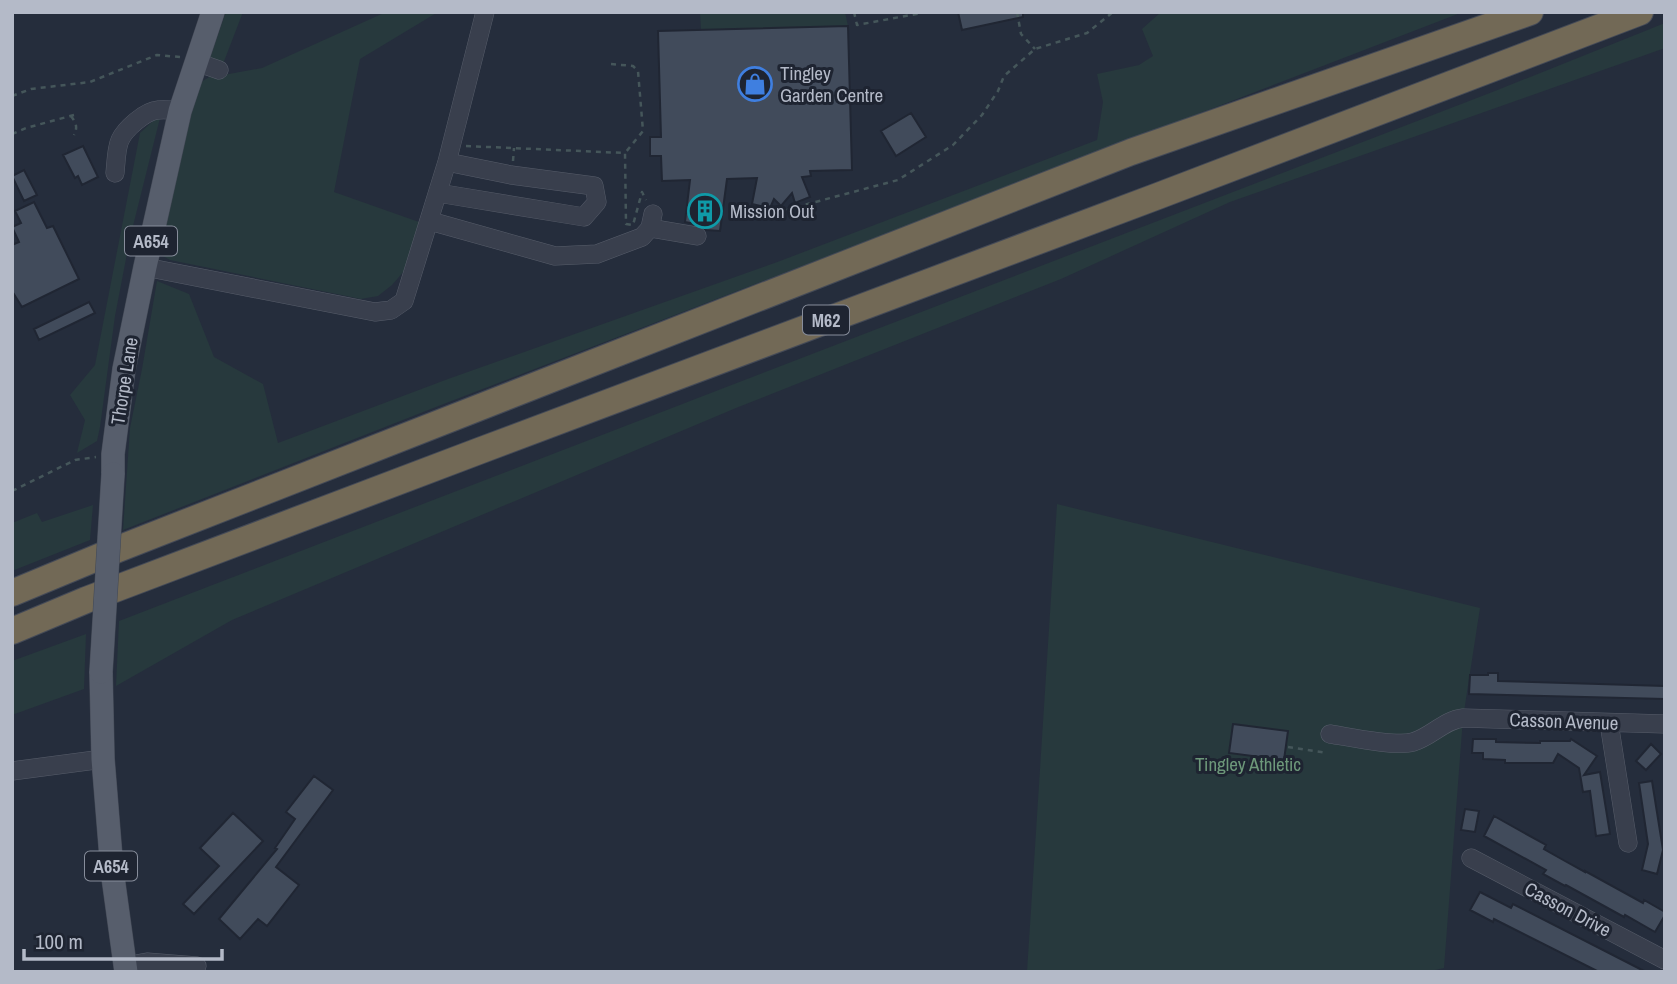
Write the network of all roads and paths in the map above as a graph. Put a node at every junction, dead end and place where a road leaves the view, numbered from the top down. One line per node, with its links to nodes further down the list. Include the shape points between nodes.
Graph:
1 (213, 12): 10 (main road, Thorpe Lane / A654)
2 (485, 12): 18 (street)
3 (854, 12): 4 (path, via 858,25)
4 (928, 12)
5 (1017, 12): 9 (path, via 1021,34)
6 (1113, 12): 9 (path, via 1087,33)
7 (1530, 12): 27 (highway, M62, via 1131,152)
8 (1640, 12): 28 (highway, M62)
9 (1035, 49): 21 (path, via 1004,76 982,115 953,145 898,180 767,219)
10 (196, 62): 12 (street); 13 (path, via 158,55 90,82 31,89); 14 (main road, Thorpe Lane / A654)
11 (611, 64): 17 (path, via 633,66 638,71 643,131)
12 (219, 70)
13 (12, 96)
14 (180, 111): 19 (street, via 153,110 131,126 119,141); 24 (main road, Thorpe Lane / A654)
15 (12, 134): 16 (path, via 72,116 77,129)
16 (74, 135)
17 (625, 153)
18 (447, 162): 20 (street); 20 (street, via 594,186 597,202 584,217)
19 (115, 173)
20 (438, 192): 22 (street)
21 (729, 213)
22 (430, 221): 23 (street, via 555,256 597,254 642,237 651,221); 24 (street, via 404,301 391,310 374,312)
23 (697, 236)
24 (145, 267): 25 (main road, Thorpe Lane / A654, via 124,369)
25 (113, 464): 26 (path, via 75,460); 34 (main road, Thorpe Lane / A654, bridge, via 101,672)
26 (12, 491)
27 (12, 593)
28 (12, 631)
29 (1609, 723): 30 (street, Casson Avenue); 31 (street, Casson Avenue, via 1462,718 1425,737 1398,744); 36 (street)
30 (1665, 724)
31 (1330, 734)
32 (1288, 747): 33 (path)
33 (1327, 753)
34 (103, 760): 35 (street); 40 (main road, Thorpe Lane / A654, via 111,870)
35 (12, 771)
36 (1628, 843)
37 (1471, 858): 38 (street, Casson Drive)
38 (1665, 960)
39 (197, 967): 40 (street, via 148,962)
40 (125, 969)

